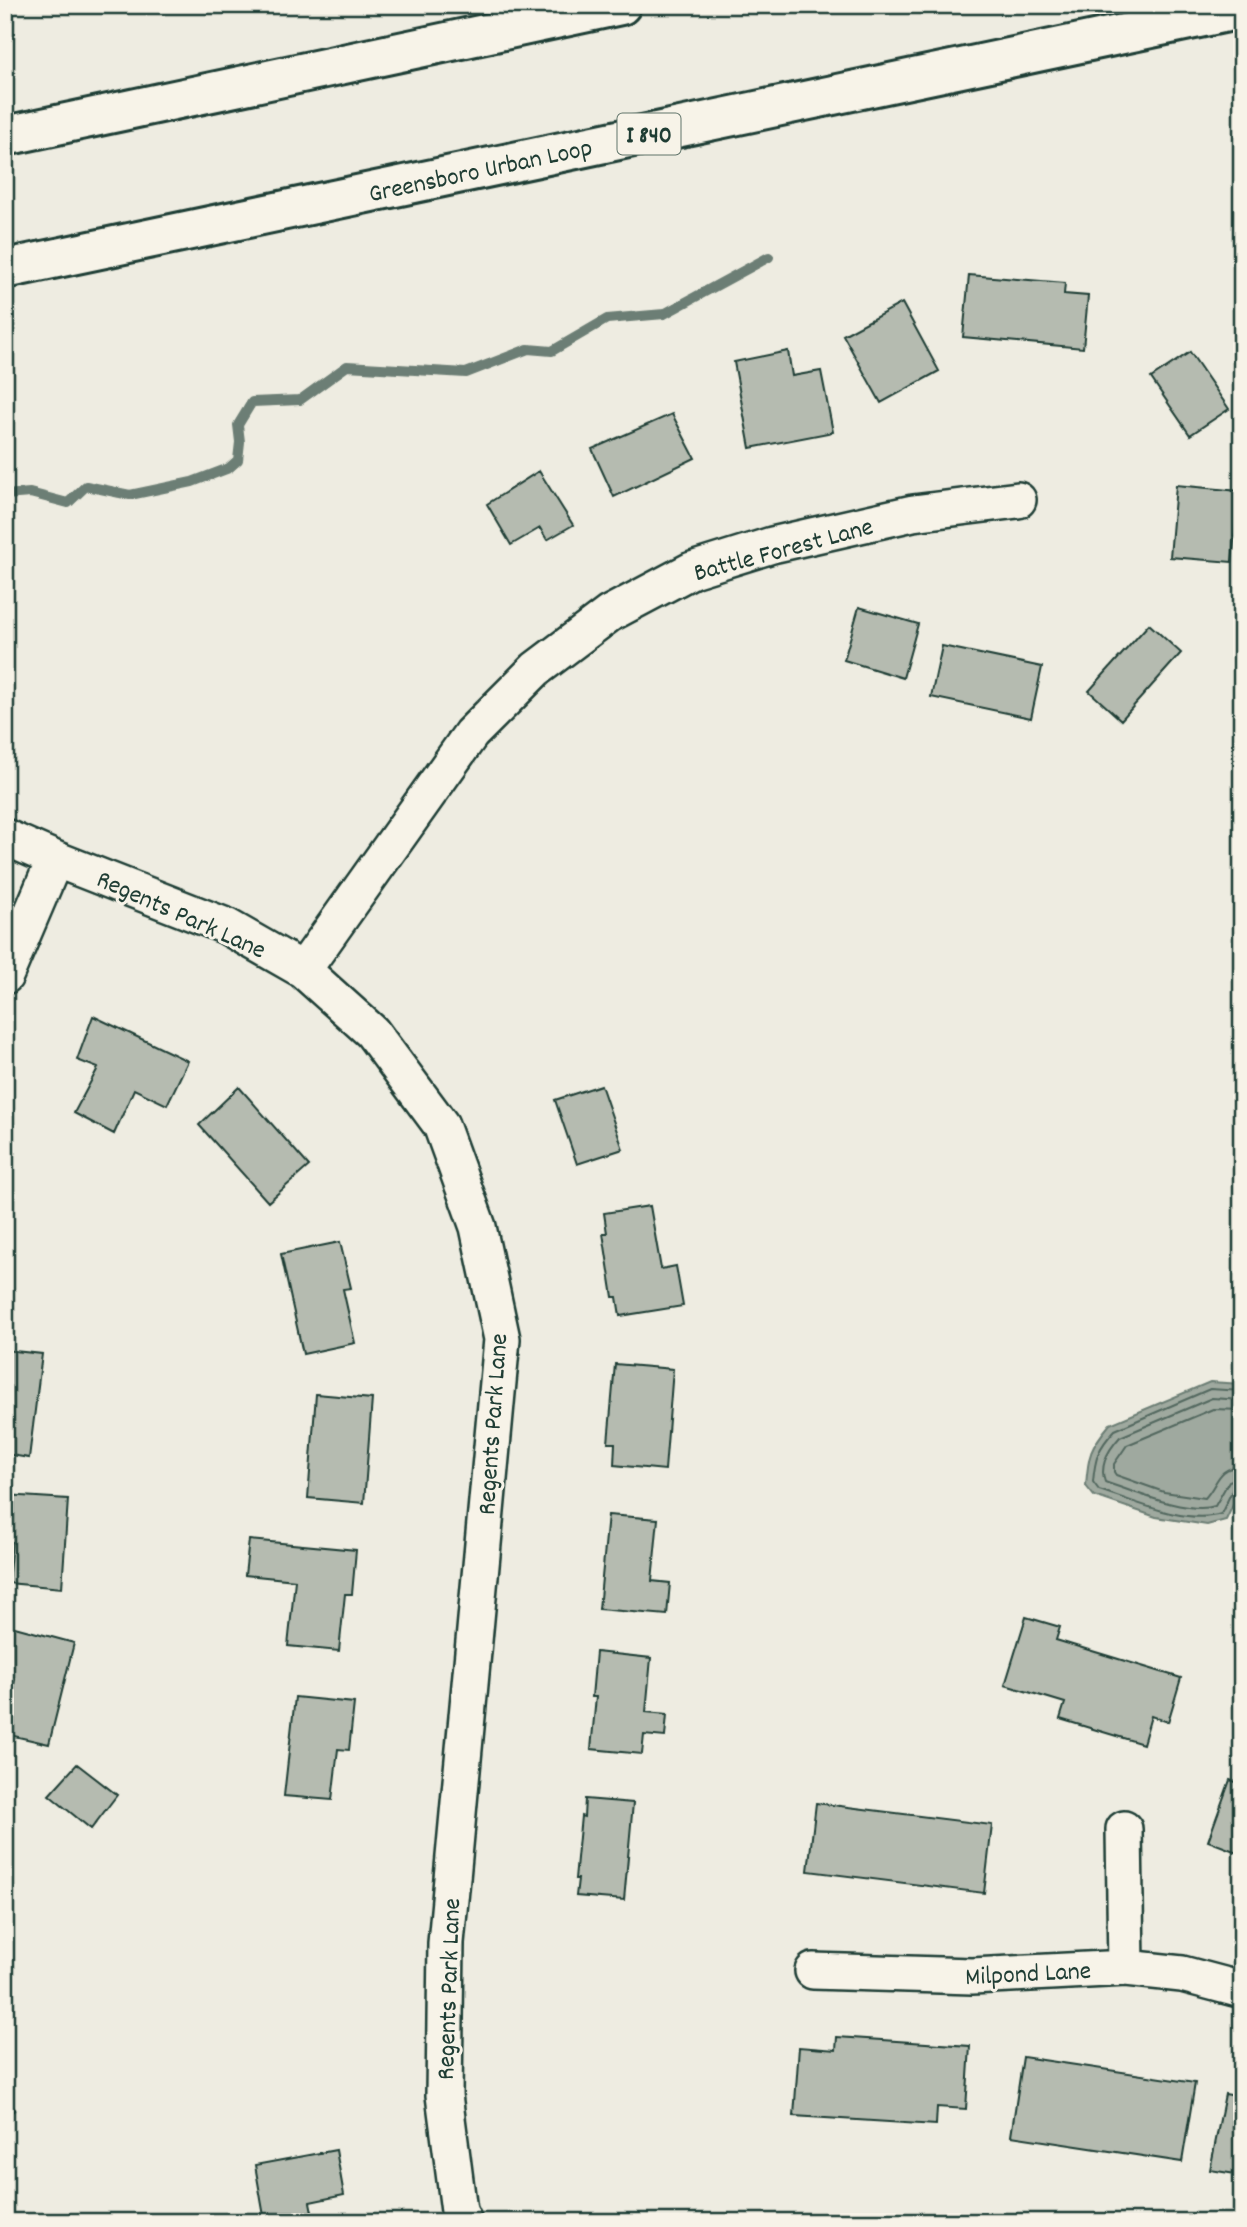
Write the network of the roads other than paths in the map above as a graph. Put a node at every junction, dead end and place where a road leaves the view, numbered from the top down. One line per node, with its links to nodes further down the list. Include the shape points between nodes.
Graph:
1 (621, 5): 3 (highway)
2 (1242, 9): 4 (highway, Greensboro Urban Loop / I 840)
3 (5, 136)
4 (5, 269)
5 (1018, 500): 8 (street, Battle Forest Lane, via 913,513 772,545 692,570 608,614 536,669 471,734)
6 (5, 836): 7 (street, Regents Park Lane)
7 (55, 859): 8 (street, Regents Park Lane, via 226,926); 9 (street)
8 (303, 970): 14 (street, Regents Park Lane, via 372,1031 440,1125 478,1227 502,1339 446,1943 444,2095)
9 (5, 976)
10 (1124, 1829): 11 (street)
11 (1126, 1968): 12 (street, Milpond Lane, via 972,1976); 13 (street, Milpond Lane, via 1182,1974)
12 (813, 1971)
13 (1242, 1990)
14 (464, 2222)

